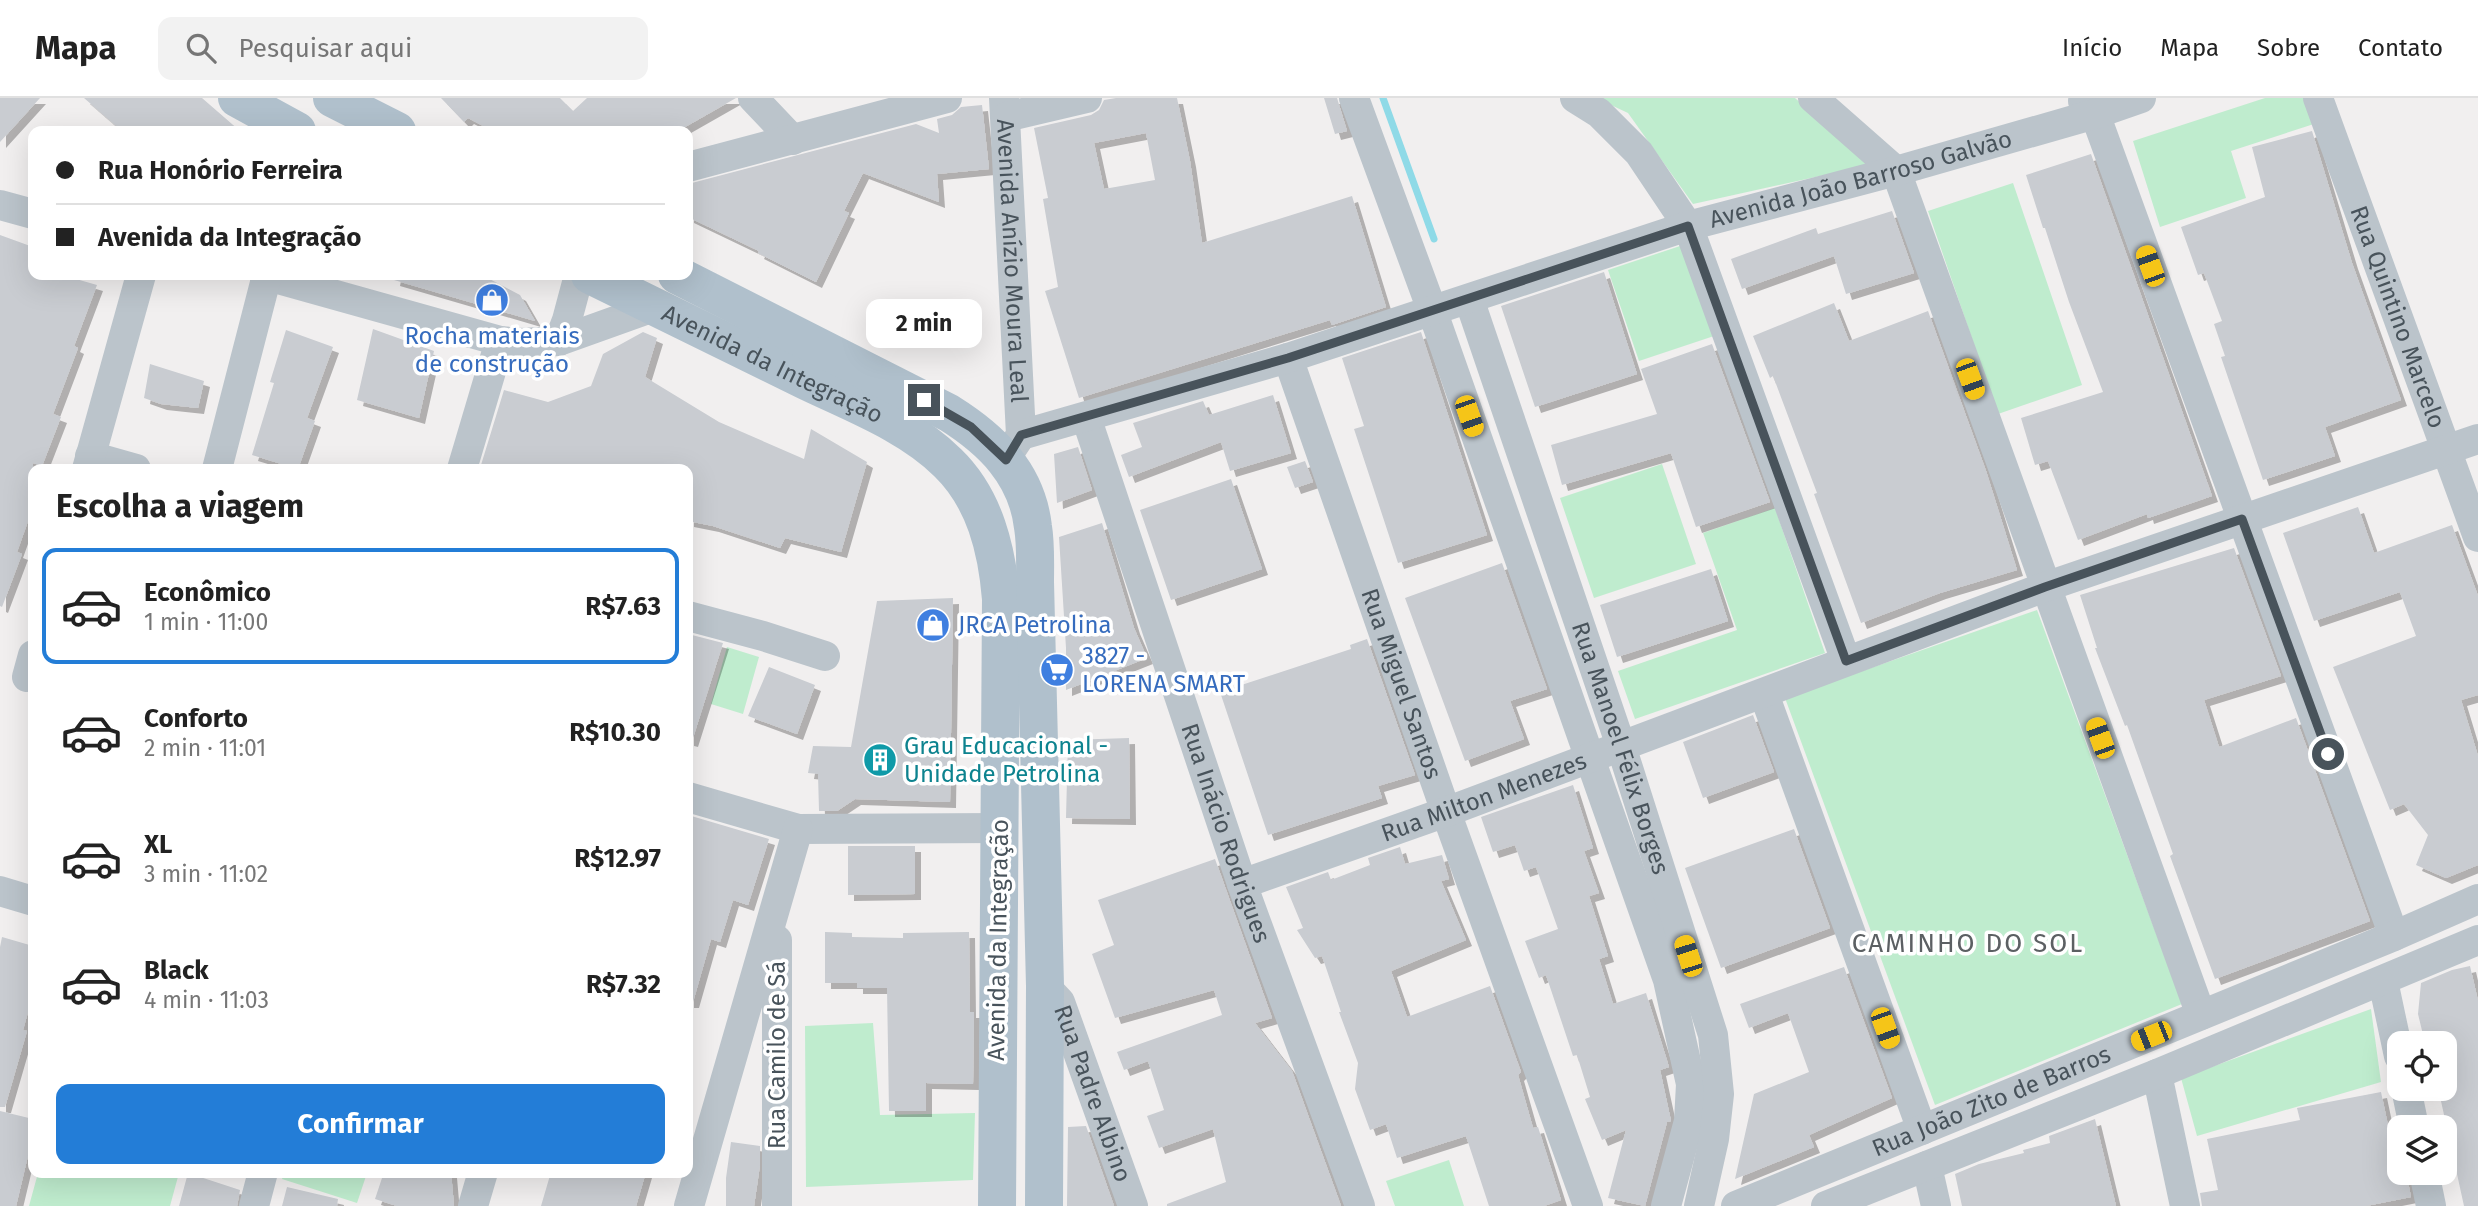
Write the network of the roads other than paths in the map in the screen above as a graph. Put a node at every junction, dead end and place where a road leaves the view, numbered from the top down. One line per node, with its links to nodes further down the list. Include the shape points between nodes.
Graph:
1 (237, 98): 13 (main road)
2 (330, 98): 14 (main road, via 328,115); 15 (main road)
3 (753, 98): 16 (street)
4 (947, 98): 16 (street)
5 (1087, 98): 12 (street)
6 (1354, 98): 30 (street, Rua Manoel Félix Borges)
7 (1575, 98): 21 (street, via 1633,146)
8 (1813, 98): 18 (street)
9 (2141, 98): 11 (street, Avenida João Barroso Galvão)
10 (2318, 98): 37 (street, Rua Quintino Marcelo)
11 (2087, 106): 18 (street, Avenida João Barroso Galvão); 41 (street)
12 (1005, 107): 36 (street, Avenida Anízio Moura Leal)
13 (288, 126)
14 (320, 126)
15 (382, 126)
16 (793, 140): 17 (street)
17 (693, 166)
18 (1896, 172): 21 (street, Avenida João Barroso Galvão); 43 (street)
19 (0, 205): 20 (street)
20 (28, 213)
21 (1688, 226): 28 (street, Avenida João Barroso Galvão); 46 (street)
22 (140, 280): 38 (street)
23 (265, 280): 39 (street)
24 (284, 280): 31 (street)
25 (577, 280): 32 (street)
26 (600, 280): 29 (main road, Avenida da Integração)
27 (687, 280): 36 (main road, Avenida da Integração)
28 (1469, 299): 30 (street, Avenida João Barroso Galvão); 48 (street, Rua Manoel Félix Borges)
29 (654, 307): 32 (street); 52 (main road, Avenida da Integração, via 900,428 950,464 967,486 987,526 1001,599)
30 (1432, 310): 33 (street, Avenida João Barroso Galvão); 49 (street, Rua Manoel Félix Borges)
31 (500, 341): 32 (street); 40 (street)
32 (559, 341)
33 (1288, 358): 34 (street, Avenida João Barroso Galvão); 51 (street, Rua Miguel Santos)
34 (1086, 417): 36 (street, Avenida João Barroso Galvão); 54 (street, Rua Inácio Rodrigues)
35 (2478, 439): 37 (street, Rua Milton Menezes)
36 (1013, 447): 63 (main road, Avenida da Integração, via 1033,527)
37 (2448, 450): 41 (street, Rua Milton Menezes); 42 (street, Rua Quintino Marcelo)
38 (88, 463)
39 (218, 464)
40 (463, 464)
41 (2242, 519): 43 (street, Rua Milton Menezes); 59 (street)
42 (2478, 537)
43 (2045, 587): 46 (street, Rua Milton Menezes); 65 (street)
44 (693, 618): 45 (street)
45 (825, 656)
46 (1846, 661): 47 (street, Rua Milton Menezes)
47 (1765, 694): 48 (street, Rua Milton Menezes); 72 (street)
48 (1622, 746): 49 (street, Rua Milton Menezes); 87 (street, Rua Manoel Félix Borges, via 1713,1035 1719,1094)
49 (1590, 759): 51 (street, Rua Milton Menezes); 86 (street, Rua Manoel Félix Borges, via 1668,980 1688,1070 1689,1121)
50 (693, 798): 53 (street)
51 (1446, 812): 54 (street, Rua Milton Menezes); 85 (street, Rua Miguel Santos)
52 (1000, 828): 53 (street); 67 (main road, Avenida da Integração)
53 (797, 829): 58 (street)
54 (1242, 884): 84 (street, Rua Inácio Rodrigues)
55 (0, 891): 56 (street)
56 (28, 899)
57 (2478, 899): 59 (street, Rua João Zito de Barros)
58 (777, 905): 79 (street); 80 (street, Rua Camilo de Sá)
59 (2394, 936): 61 (street, Rua João Zito de Barros)
60 (2478, 940): 62 (street, Rua João Zito de Barros)
61 (2339, 958): 64 (street); 65 (street, Rua João Zito de Barros)
62 (2383, 981): 64 (street, Rua João Zito de Barros); 66 (street)
63 (1045, 986): 68 (main road, Avenida da Integração); 83 (street, Rua Padre Albino, via 1059,1002)
64 (2353, 993): 69 (street, Rua João Zito de Barros)
65 (2202, 1015): 72 (street, Rua João Zito de Barros)
66 (2394, 1031)
67 (996, 1042): 68 (main road, via 1010,1056 1033,1054); 70 (main road, Avenida da Integração)
68 (1044, 1047): 71 (main road, Avenida da Integração)
69 (2157, 1074): 73 (street, Rua João Zito de Barros); 91 (street)
70 (996, 1114): 71 (main road, via 1017,1104 1035,1107); 81 (main road, Avenida da Integração)
71 (1043, 1114): 82 (main road, Avenida da Integração)
72 (1922, 1130): 88 (street, Rua João Zito de Barros)
73 (1927, 1166): 89 (street, Rua João Zito de Barros); 90 (street)
74 (261, 1178): 77 (street)
75 (481, 1178): 78 (street)
76 (2427, 1185): 92 (street)
77 (254, 1206)
78 (473, 1206)
79 (689, 1206)
80 (778, 1206)
81 (997, 1206)
82 (1044, 1206)
83 (1133, 1206)
84 (1360, 1206)
85 (1588, 1206)
86 (1666, 1206)
87 (1699, 1206)
88 (1736, 1206)
89 (1826, 1206)
90 (1936, 1206)
91 (2185, 1206)
92 (2431, 1206)

